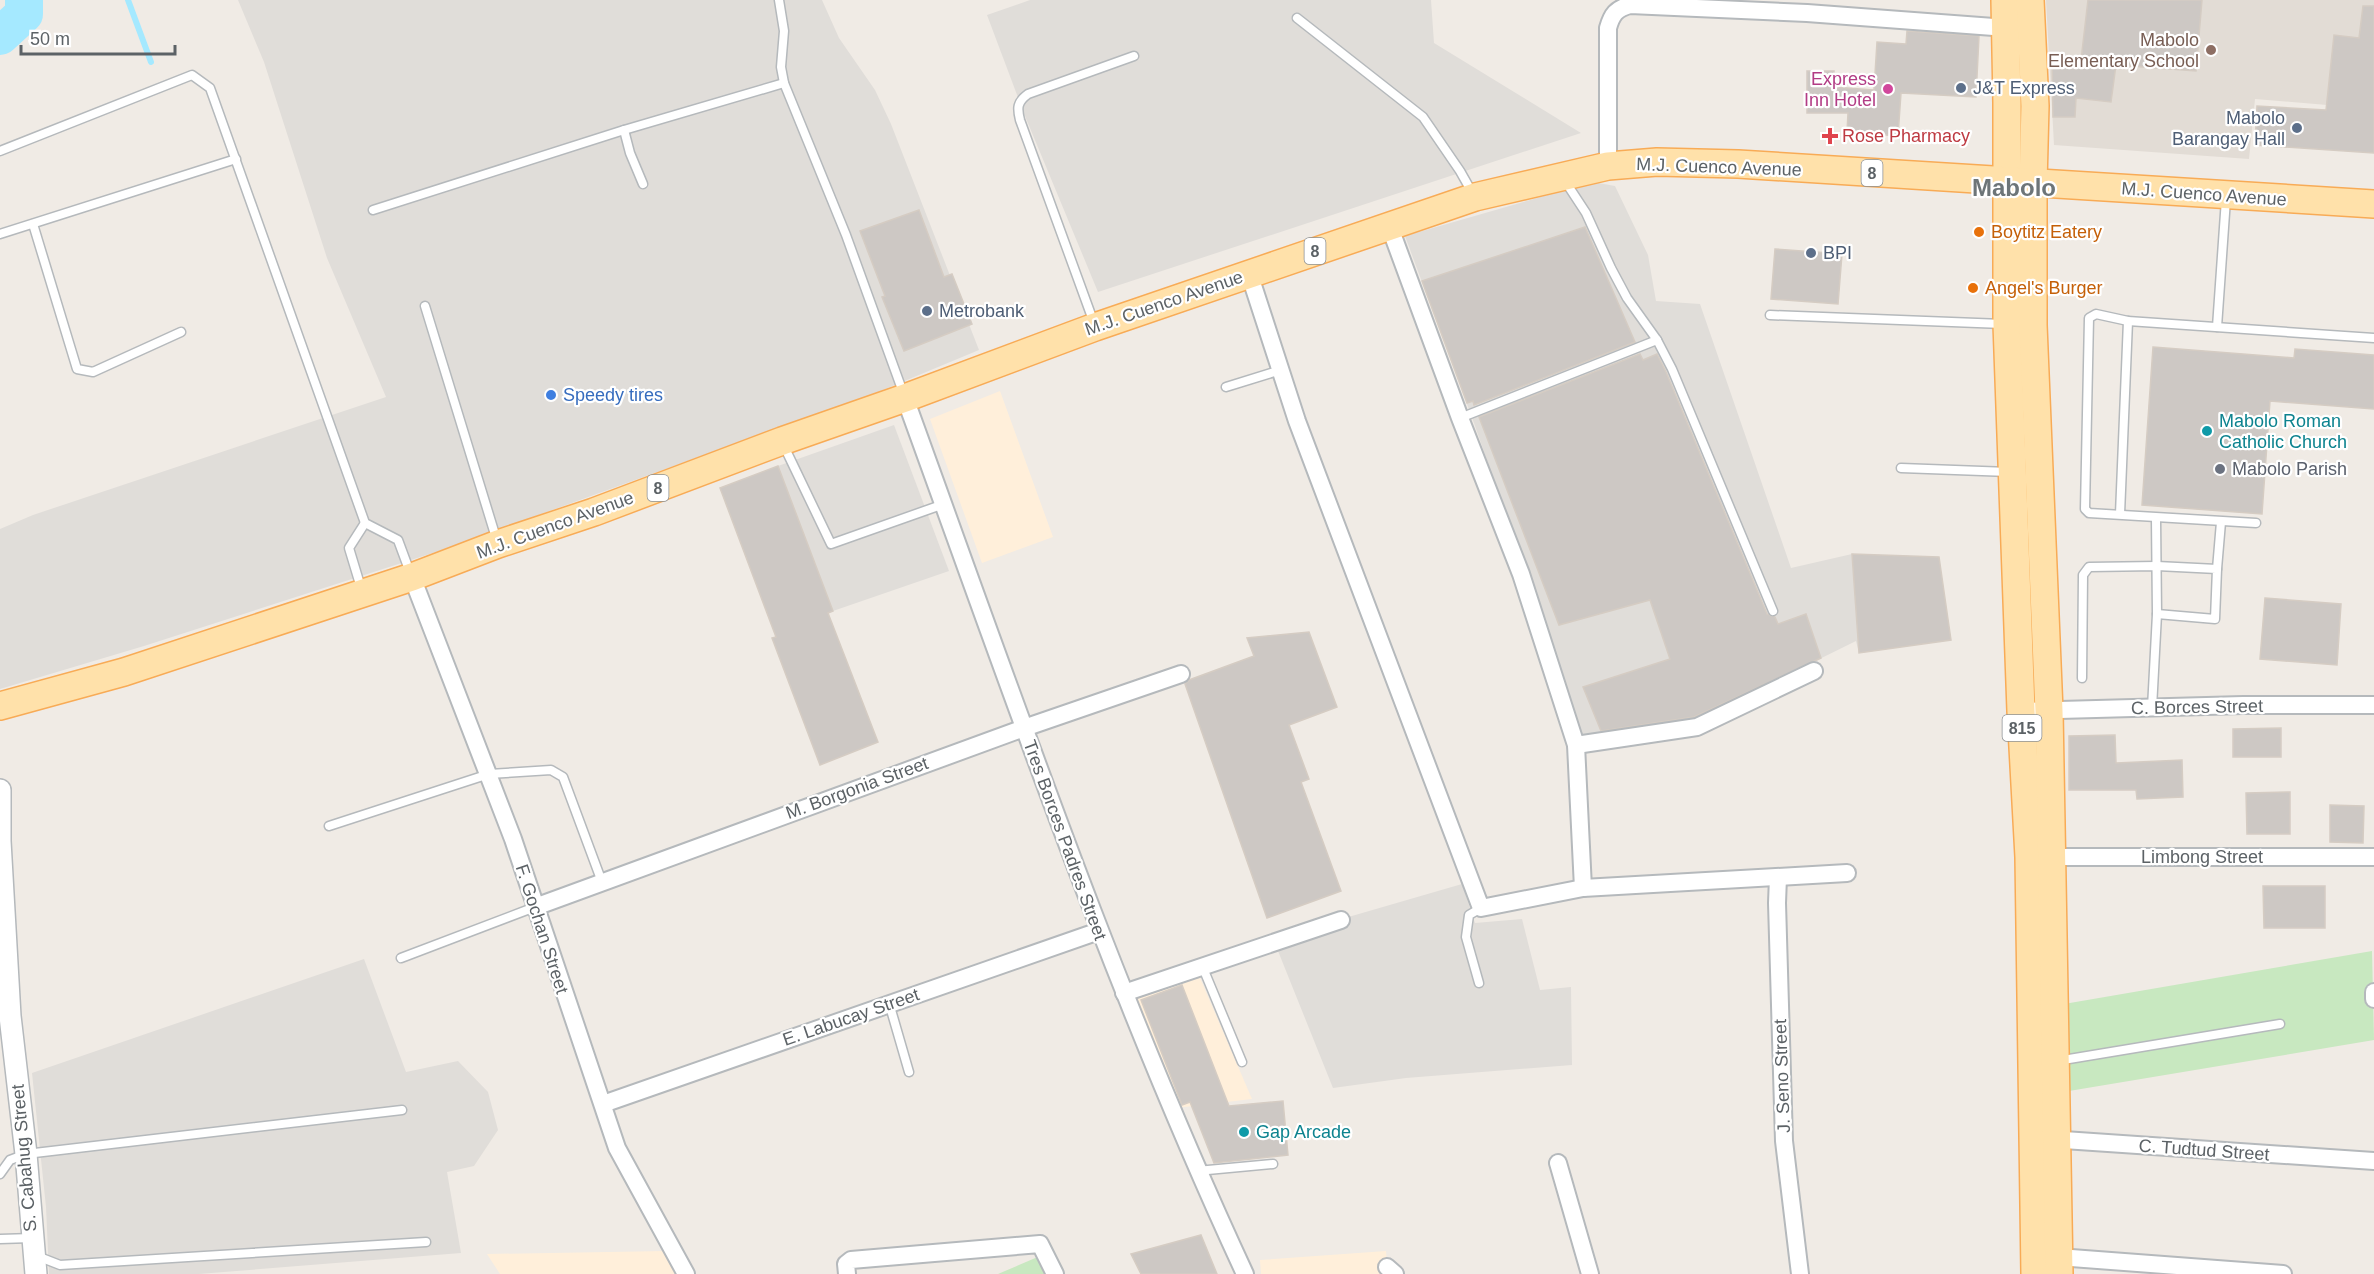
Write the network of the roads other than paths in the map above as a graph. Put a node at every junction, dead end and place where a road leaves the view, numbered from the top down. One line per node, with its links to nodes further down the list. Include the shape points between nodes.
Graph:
1 (778, 0): 7 (lane, via 784,31)
2 (2005, 0): 5 (main road, 815)
3 (2030, 0): 15 (main road, 815, via 2035,106)
4 (1297, 18): 17 (lane, via 1423,117)
5 (2007, 28): 11 (street, via 1808,13 1630,5 1619,8 1611,15 1608,28); 13 (main road, 815)
6 (1134, 56): 28 (lane, via 1028,94 1018,107)
7 (784, 83): 8 (lane); 35 (lane, via 846,235)
8 (624, 130): 14 (lane); 19 (lane)
9 (0, 151): 10 (lane, via 192,75 210,88)
10 (236, 159): 20 (lane); 44 (lane)
11 (1608, 166): 12 (main road, M.J. Cuenco Avenue / 8); 13 (main road, M.J. Cuenco Avenue / 8, via 1657,162 1738,164)
12 (1562, 176): 17 (main road, M.J. Cuenco Avenue / 8); 32 (lane, via 1586,213 1627,298)
13 (2005, 183): 15 (main road, M.J. Cuenco Avenue / 8); 27 (main road, 815)
14 (643, 184)
15 (2033, 184): 16 (main road, M.J. Cuenco Avenue / 8); 60 (main road, 815, via 2033,325)
16 (2226, 196): 18 (main road, M.J. Cuenco Avenue / 8); 29 (lane)
17 (1475, 197): 21 (main road, M.J. Cuenco Avenue / 8)
18 (2374, 204)
19 (373, 210)
20 (33, 224): 22 (lane); 30 (lane, via 77,369 93,372)
21 (1389, 225): 23 (main road, M.J. Cuenco Avenue / 8); 36 (street)
22 (0, 234)
23 (1249, 273): 28 (main road, M.J. Cuenco Avenue / 8); 33 (street)
24 (425, 306): 46 (lane)
25 (1770, 315): 27 (lane)
26 (2128, 321): 29 (lane); 41 (lane); 41 (lane, via 2096,314 2089,318 2085,509 2089,513)
27 (2007, 324): 39 (main road, 815)
28 (1095, 327): 35 (main road, M.J. Cuenco Avenue / 8)
29 (2217, 327): 31 (lane)
30 (181, 332)
31 (2374, 338)
32 (1657, 340): 36 (lane); 51 (lane)
33 (1281, 370): 34 (lane); 73 (street)
34 (1226, 387)
35 (905, 398): 37 (main road, M.J. Cuenco Avenue / 8); 40 (street, Tres Borces Padres Street)
36 (1460, 418): 62 (street, via 1521,574)
37 (782, 441): 40 (lane, via 831,544); 46 (main road, M.J. Cuenco Avenue / 8)
38 (1901, 468): 39 (lane)
39 (2012, 472): 59 (main road, 815)
40 (944, 504): 61 (street, Tres Borces Padres Street)
41 (2120, 514): 42 (lane)
42 (2156, 519): 43 (lane); 47 (lane)
43 (2221, 522): 45 (lane); 48 (lane)
44 (365, 523): 49 (lane, via 398,540); 50 (lane, via 349,548)
45 (2256, 523)
46 (498, 544): 49 (main road, M.J. Cuenco Avenue / 8)
47 (2157, 566): 48 (lane); 52 (lane); 55 (lane, via 2086,569)
48 (2217, 569): 52 (lane, via 2215,619)
49 (412, 577): 50 (main road, M.J. Cuenco Avenue / 8); 63 (street, F. Gochan Street)
50 (363, 593): 57 (main road, M.J. Cuenco Avenue / 8, via 124,672)
51 (1773, 611)
52 (2157, 614): 58 (lane)
53 (1814, 671): 62 (street, via 1697,727)
54 (1181, 674): 61 (street, M. Borgonia Street)
55 (2082, 678)
56 (2374, 705): 58 (street, C. Borces Street)
57 (0, 706)
58 (2152, 708): 60 (street, C. Borces Street)
59 (2021, 711): 60 (street, C. Borces Street); 66 (main road, 815)
60 (2049, 711): 66 (main road, 815)
61 (1024, 728): 70 (street, M. Borgonia Street); 75 (street, Tres Borces Padres Street)
62 (1576, 745): 71 (street)
63 (489, 774): 65 (lane); 70 (lane, via 551,770 562,777); 72 (street, F. Gochan Street)
64 (0, 790): 83 (street, S. Cabahug Street)
65 (329, 826)
66 (2040, 857): 67 (street, Limbong Street); 85 (main road, 815); 90 (main road, 815)
67 (2374, 857)
68 (1847, 873): 69 (street)
69 (1778, 877): 71 (street); 106 (street, J. Seno Street, via 1784,1141)
70 (602, 882): 72 (street, M. Borgonia Street)
71 (1583, 888): 73 (street)
72 (535, 907): 76 (lane); 88 (street, F. Gochan Street)
73 (1481, 908): 78 (lane, via 1469,915 1466,938)
74 (1341, 920): 77 (street)
75 (1099, 932): 80 (street, Tres Borces Padres Street); 82 (street, E. Labucay Street)
76 (401, 958)
77 (1203, 968): 80 (street); 86 (lane)
78 (1479, 984)
79 (2374, 992): 81 (street)
80 (1124, 993): 95 (street, Tres Borces Padres Street)
81 (2374, 999)
82 (890, 1003): 87 (lane); 88 (street, E. Labucay Street)
83 (5, 1016): 91 (street, S. Cabahug Street)
84 (2280, 1024): 85 (lane)
85 (2054, 1061): 90 (main road, 815)
86 (1242, 1062)
87 (909, 1072)
88 (603, 1104): 101 (street, F. Gochan Street, via 617,1148)
89 (402, 1110): 91 (lane)
90 (2045, 1139): 92 (street, C. Tudtud Street); 100 (main road, 815); 107 (main road, 815)
91 (26, 1154): 96 (lane, via 10,1160); 99 (street, S. Cabahug Street)
92 (2374, 1161)
93 (1558, 1163): 105 (street)
94 (1273, 1164): 95 (lane)
95 (1197, 1171): 104 (street, Tres Borces Padres Street)
96 (0, 1174)
97 (0, 1239): 99 (lane)
98 (426, 1242): 99 (lane, via 60,1266)
99 (33, 1253)
100 (2058, 1265): 108 (street)
101 (686, 1274)
102 (847, 1274): 103 (street, via 846,1264 851,1260 1040,1244)
103 (1055, 1274)
104 (1245, 1274)
105 (1590, 1274)
106 (1800, 1274)
107 (2035, 1274)
108 (2283, 1274)

